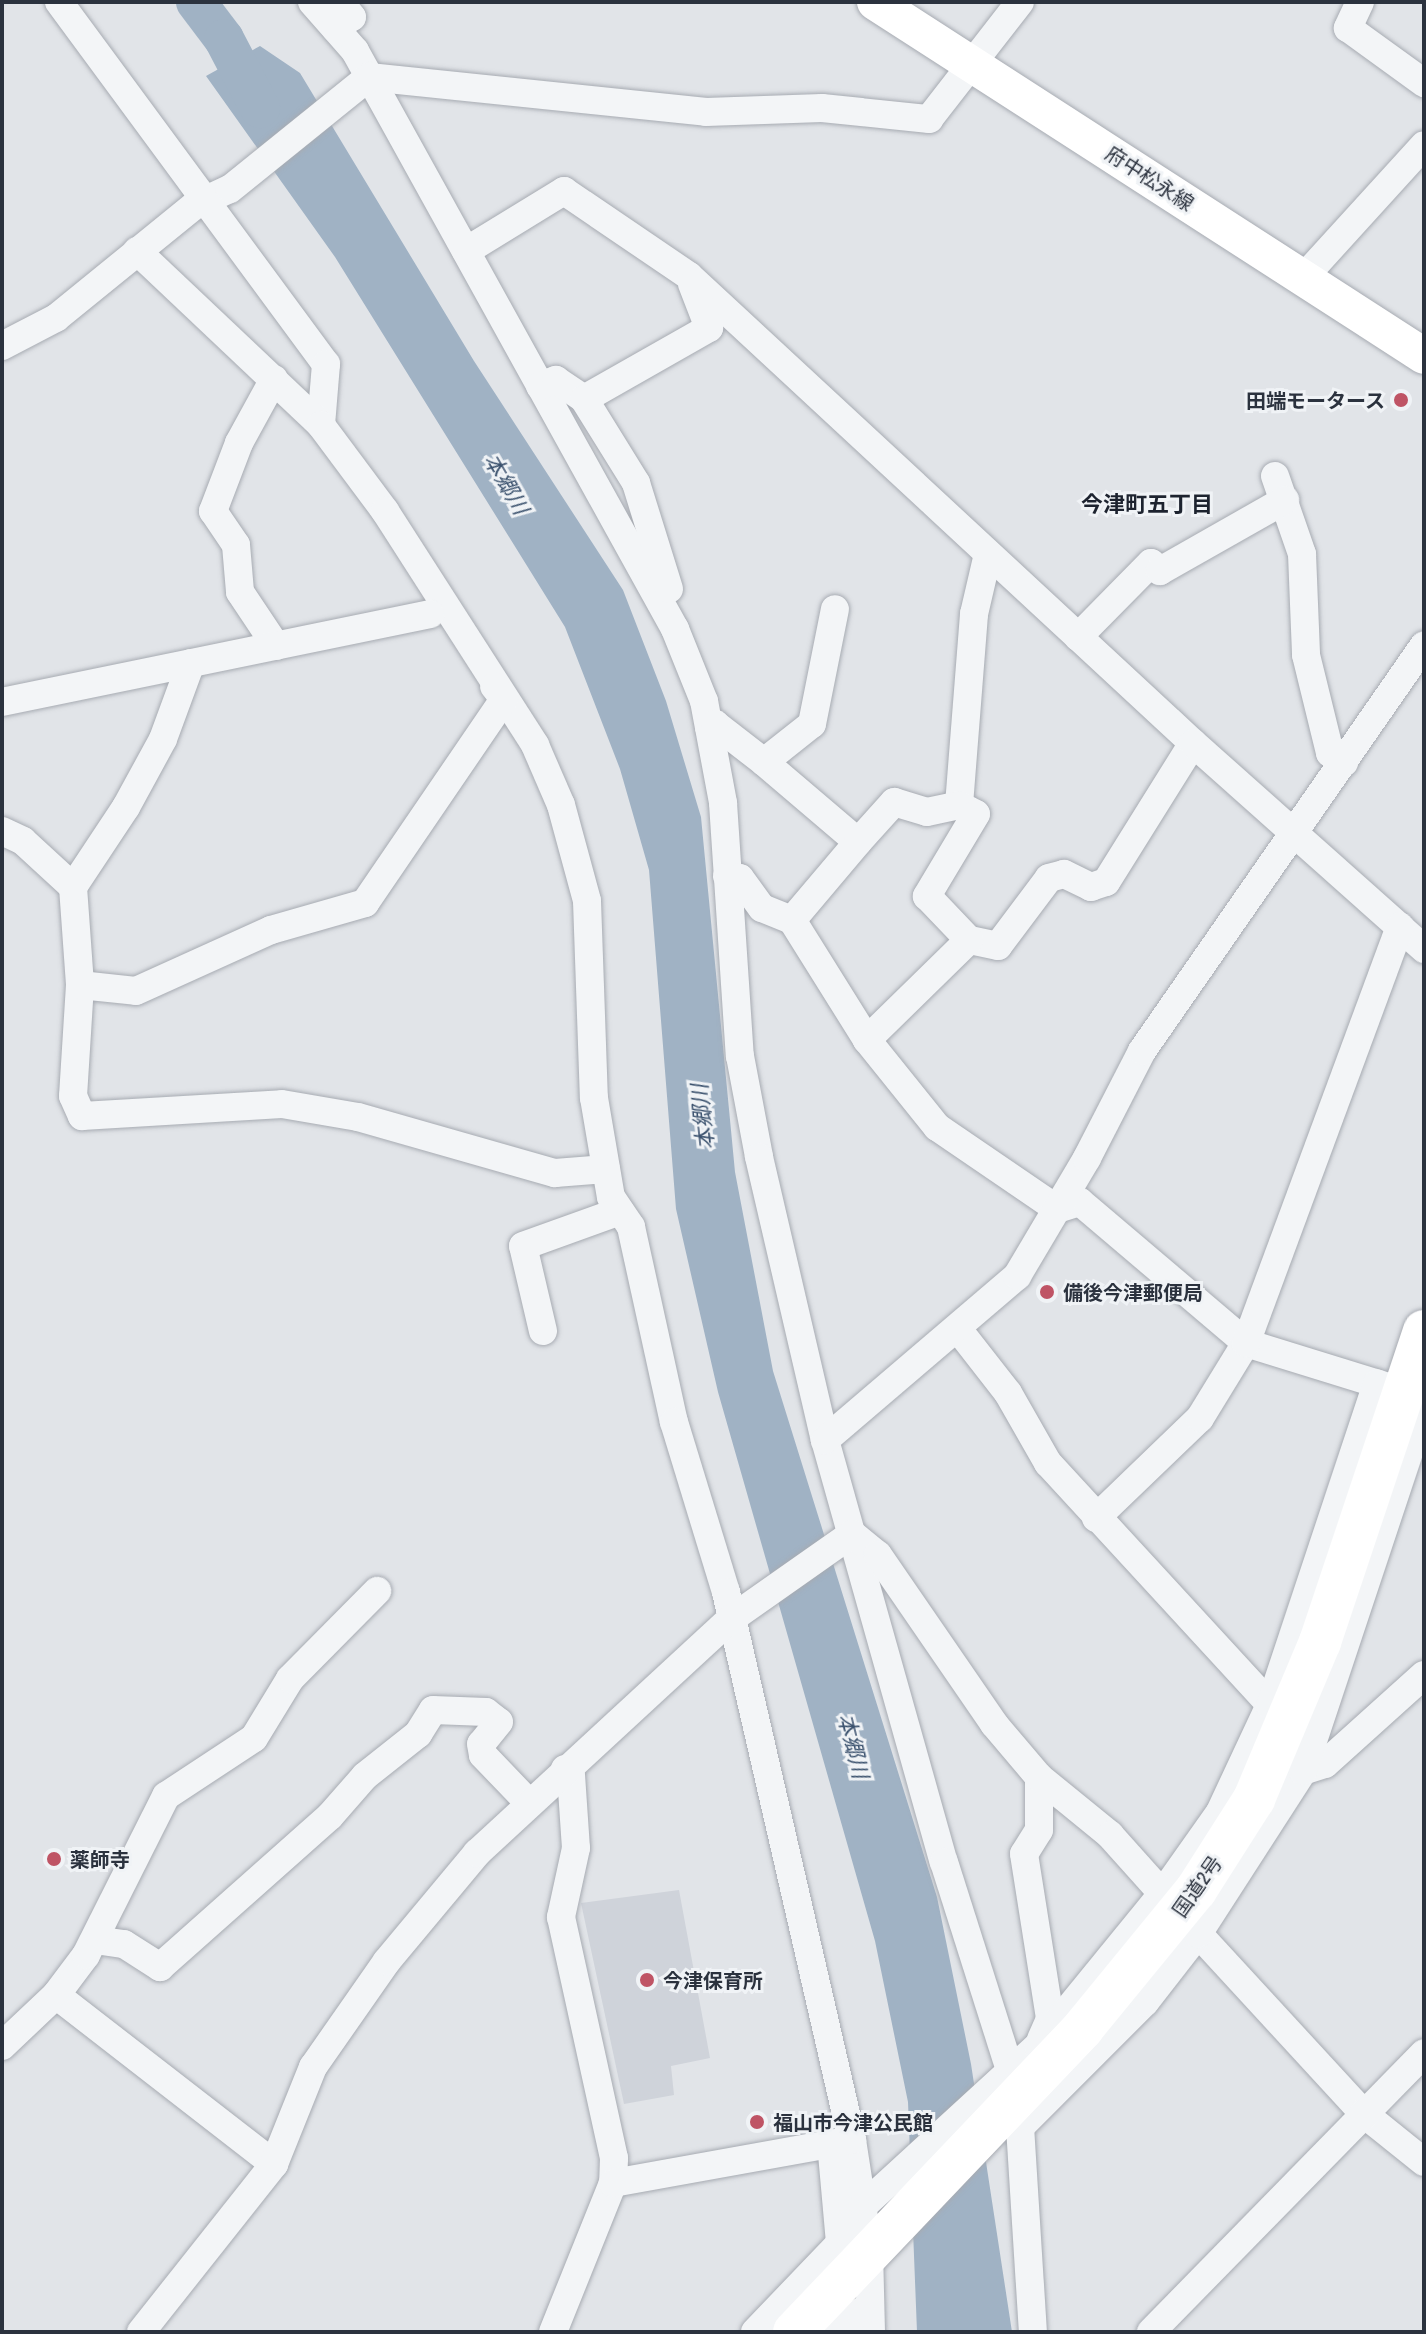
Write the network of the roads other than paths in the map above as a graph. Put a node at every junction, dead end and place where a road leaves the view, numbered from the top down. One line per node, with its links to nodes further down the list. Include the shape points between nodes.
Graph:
1 (59, 2): 11 (street)
2 (312, 2): 6 (street)
3 (875, 2): 7 (main road, 府中松永線)
4 (1020, 2): 7 (street)
5 (1360, 2): 9 (street, via 1348,28)
6 (338, 15): 8 (street)
7 (969, 62): 8 (street, via 929,119 822,108 706,112); 15 (main road, 府中松永線)
8 (369, 77): 11 (street); 13 (street)
9 (1424, 83)
10 (1424, 145): 15 (street)
11 (220, 196): 12 (street, via 195,205); 21 (street, via 326,364)
12 (137, 251): 16 (street, via 56,318); 18 (street)
13 (466, 251): 14 (street, via 564,191); 19 (street)
14 (689, 276): 20 (street, via 709,328); 23 (street)
15 (1304, 277): 17 (main road, 府中松永線)
16 (2, 346)
17 (1424, 356)
18 (274, 379): 21 (street); 28 (street, via 239,443 213,511 236,545 240,592)
19 (540, 386): 20 (street, via 556,380); 26 (street)
20 (584, 399): 26 (street, via 636,483 662,577 685,620)
21 (321, 425): 22 (street)
22 (385, 511): 25 (street); 31 (street)
23 (988, 554): 27 (street); 37 (street, via 974,614)
24 (835, 609): 35 (street, via 812,724)
25 (430, 614): 28 (street); 31 (street)
26 (675, 629): 33 (street)
27 (1078, 637): 34 (street); 36 (street, via 1151,563 1160,571 1280,488 1302,554 1306,655 1330,753)
28 (276, 646): 30 (street)
29 (1424, 646): 36 (street)
30 (191, 663): 32 (street); 42 (street, via 163,739)
31 (504, 699): 47 (street, via 365,903 271,930 136,991); 49 (street, via 535,745 561,805 587,901 594,1098)
32 (2, 702)
33 (709, 727): 35 (street, via 715,724); 41 (street, via 723,803)
34 (1193, 743): 39 (street, via 1284,827); 45 (street, via 1106,882 1091,887 1064,874 1049,878 998,946)
35 (764, 762): 40 (street)
36 (1344, 762): 39 (street)
37 (959, 805): 40 (street, via 927,812 894,802); 45 (street, via 976,814 927,896)
38 (2, 831): 42 (street, via 23,841)
39 (1296, 831): 44 (street); 50 (street, via 1142,1051)
40 (858, 842): 43 (street)
41 (727, 876): 43 (street, via 740,878 762,908); 57 (street, via 740,1056)
42 (73, 887): 47 (street)
43 (792, 920): 48 (street)
44 (1400, 927): 46 (street); 55 (street)
45 (969, 940): 48 (street)
46 (1424, 949)
47 (80, 985): 49 (street, via 73,1096 82,1116 282,1104 358,1117 555,1173)
48 (867, 1040): 50 (street, via 937,1127)
49 (606, 1169): 51 (street, via 611,1197)
50 (1057, 1209): 52 (street, via 1017,1276); 55 (street, via 1080,1202)
51 (620, 1211): 53 (street, via 523,1246); 62 (street, via 631,1227 674,1422)
52 (958, 1329): 57 (street); 58 (street, via 1008,1393 1048,1463)
53 (543, 1331)
54 (1424, 1331): 56 (highway, 国道2号)
55 (1246, 1343): 56 (street); 58 (street, via 1200,1418)
56 (1407, 1395): 64 (street); 65 (street); 76 (highway, 国道2号, via 1320,1642 1254,1799 1144,1959)
57 (825, 1440): 59 (street)
58 (1096, 1518): 64 (street)
59 (852, 1534): 60 (street); 62 (street)
60 (870, 1564): 67 (street); 76 (street)
61 (377, 1591): 71 (street, via 290,1679 254,1738 166,1796)
62 (740, 1613): 66 (street); 78 (street)
63 (1424, 1675): 65 (street)
64 (1274, 1709): 69 (street, via 1220,1812)
65 (1310, 1756): 70 (street)
66 (565, 1769): 68 (street); 81 (street, via 571,1775 576,1848 561,1917 614,2158)
67 (1039, 1777): 69 (street, via 1110,1835); 73 (street, via 1039,1830 1024,1854 1050,2019)
68 (528, 1802): 71 (street, via 483,1755 481,1744 499,1722 486,1712 433,1710 418,1734 365,1776 330,1816 160,1967 124,1944); 80 (street, via 477,1853 379,1973 313,2067)
69 (1166, 1898): 73 (street)
70 (1195, 1931): 76 (street, via 1145,2002); 77 (street)
71 (95, 1940): 72 (street)
72 (56, 1995): 74 (street); 80 (street)
73 (1038, 2046): 76 (street)
74 (2, 2047)
75 (1423, 2055): 77 (street)
76 (1012, 2101): 82 (street); 83 (highway, 国道2号); 90 (street)
77 (1363, 2113): 79 (street); 91 (street)
78 (841, 2142): 81 (street); 82 (street); 83 (street)
79 (1424, 2162)
80 (274, 2164): 85 (street)
81 (613, 2183): 86 (street)
82 (862, 2207): 83 (street)
83 (854, 2247): 84 (street); 87 (street); 88 (highway, 国道2号)
84 (871, 2319): 89 (street)
85 (141, 2332)
86 (553, 2332)
87 (755, 2332)
88 (794, 2332)
89 (828, 2332)
90 (1033, 2332)
91 (1151, 2332)

